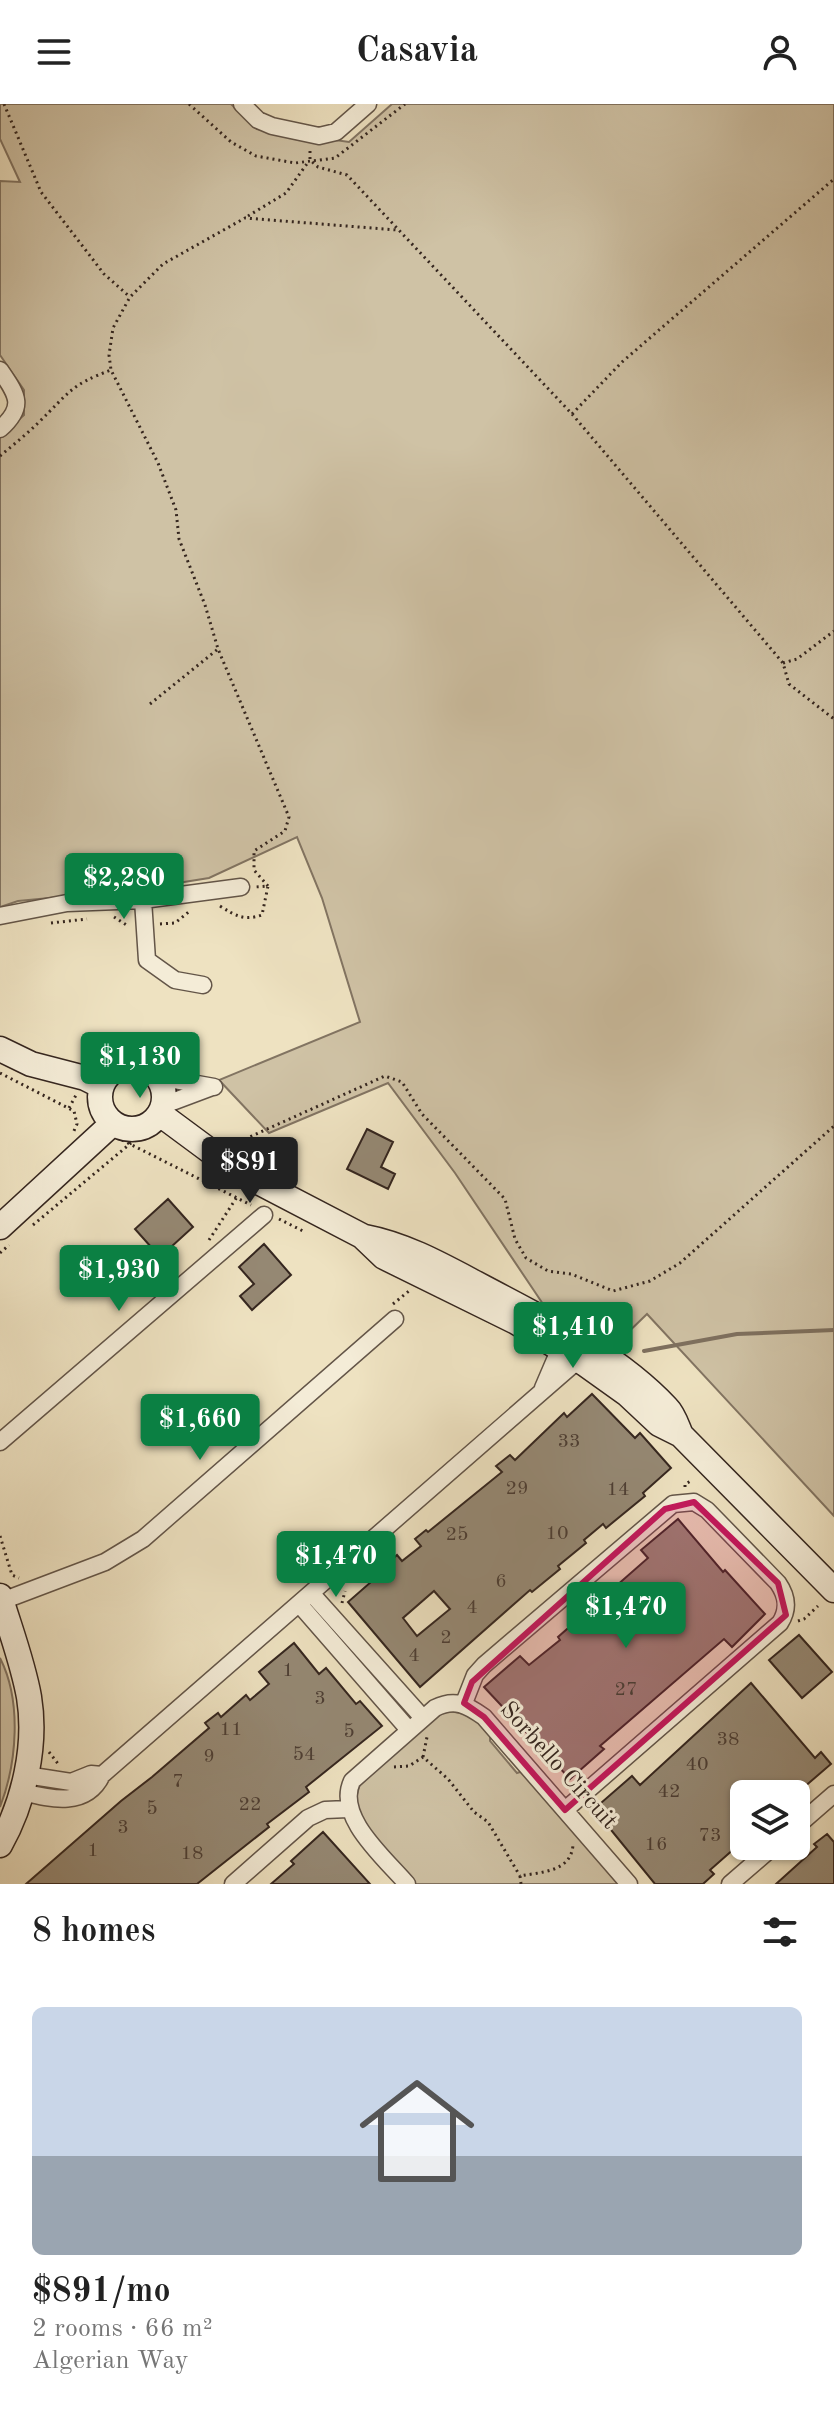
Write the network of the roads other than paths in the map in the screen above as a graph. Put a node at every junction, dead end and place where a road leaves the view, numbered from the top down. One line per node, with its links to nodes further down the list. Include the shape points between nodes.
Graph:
1 (242, 104): 2 (street, via 265,123 327,136)
2 (368, 104)
3 (0, 370): 4 (street, via 18,400 16,411)
4 (0, 429)
5 (241, 887): 6 (street)
6 (143, 900): 7 (street, via 58,904); 8 (street, via 147,960 175,980)
7 (0, 916)
8 (203, 985)
9 (0, 1049): 11 (main road)
10 (158, 1077): 11 (main road, via 132,1064 113,1071); 12 (main road); 12 (street, via 214,1087)
11 (101, 1086): 13 (main road, via 100,1105)
12 (162, 1110): 13 (main road, via 154,1121 136,1129); 17 (main road, via 237,1171 362,1236 384,1257)
13 (113, 1123): 15 (main road)
14 (264, 1215): 19 (street)
15 (12, 1234)
16 (391, 1314): 21 (street, via 143,1539 105,1562)
17 (574, 1347): 18 (street); 18 (street); 20 (main road, via 659,1424 681,1435)
18 (543, 1390): 22 (street)
19 (0, 1442)
20 (826, 1598)
21 (1, 1599): 26 (main road, via 29,1696)
22 (306, 1599): 24 (street); 25 (street); 26 (street, via 102,1775 96,1788 77,1797 52,1798)
23 (464, 1703): 24 (street, Sorbello Circuit, via 444,1703); 29 (street, Sorbello Circuit, via 484,1717); 29 (street, via 484,1665 673,1504 694,1502 707,1510 778,1583 786,1598 780,1623)
24 (425, 1724): 25 (street, Sorbello Circuit)
25 (409, 1730): 28 (street, Sorbello Circuit, via 352,1781)
26 (24, 1783): 31 (main road)
27 (834, 1794): 30 (street)
28 (348, 1809): 33 (street, via 325,1810 308,1818); 34 (street)
29 (565, 1810): 35 (street, Sorbello Circuit)
30 (810, 1815)
31 (0, 1845)
32 (758, 1860): 36 (street)
33 (233, 1884)
34 (407, 1884)
35 (629, 1884)
36 (730, 1884)

